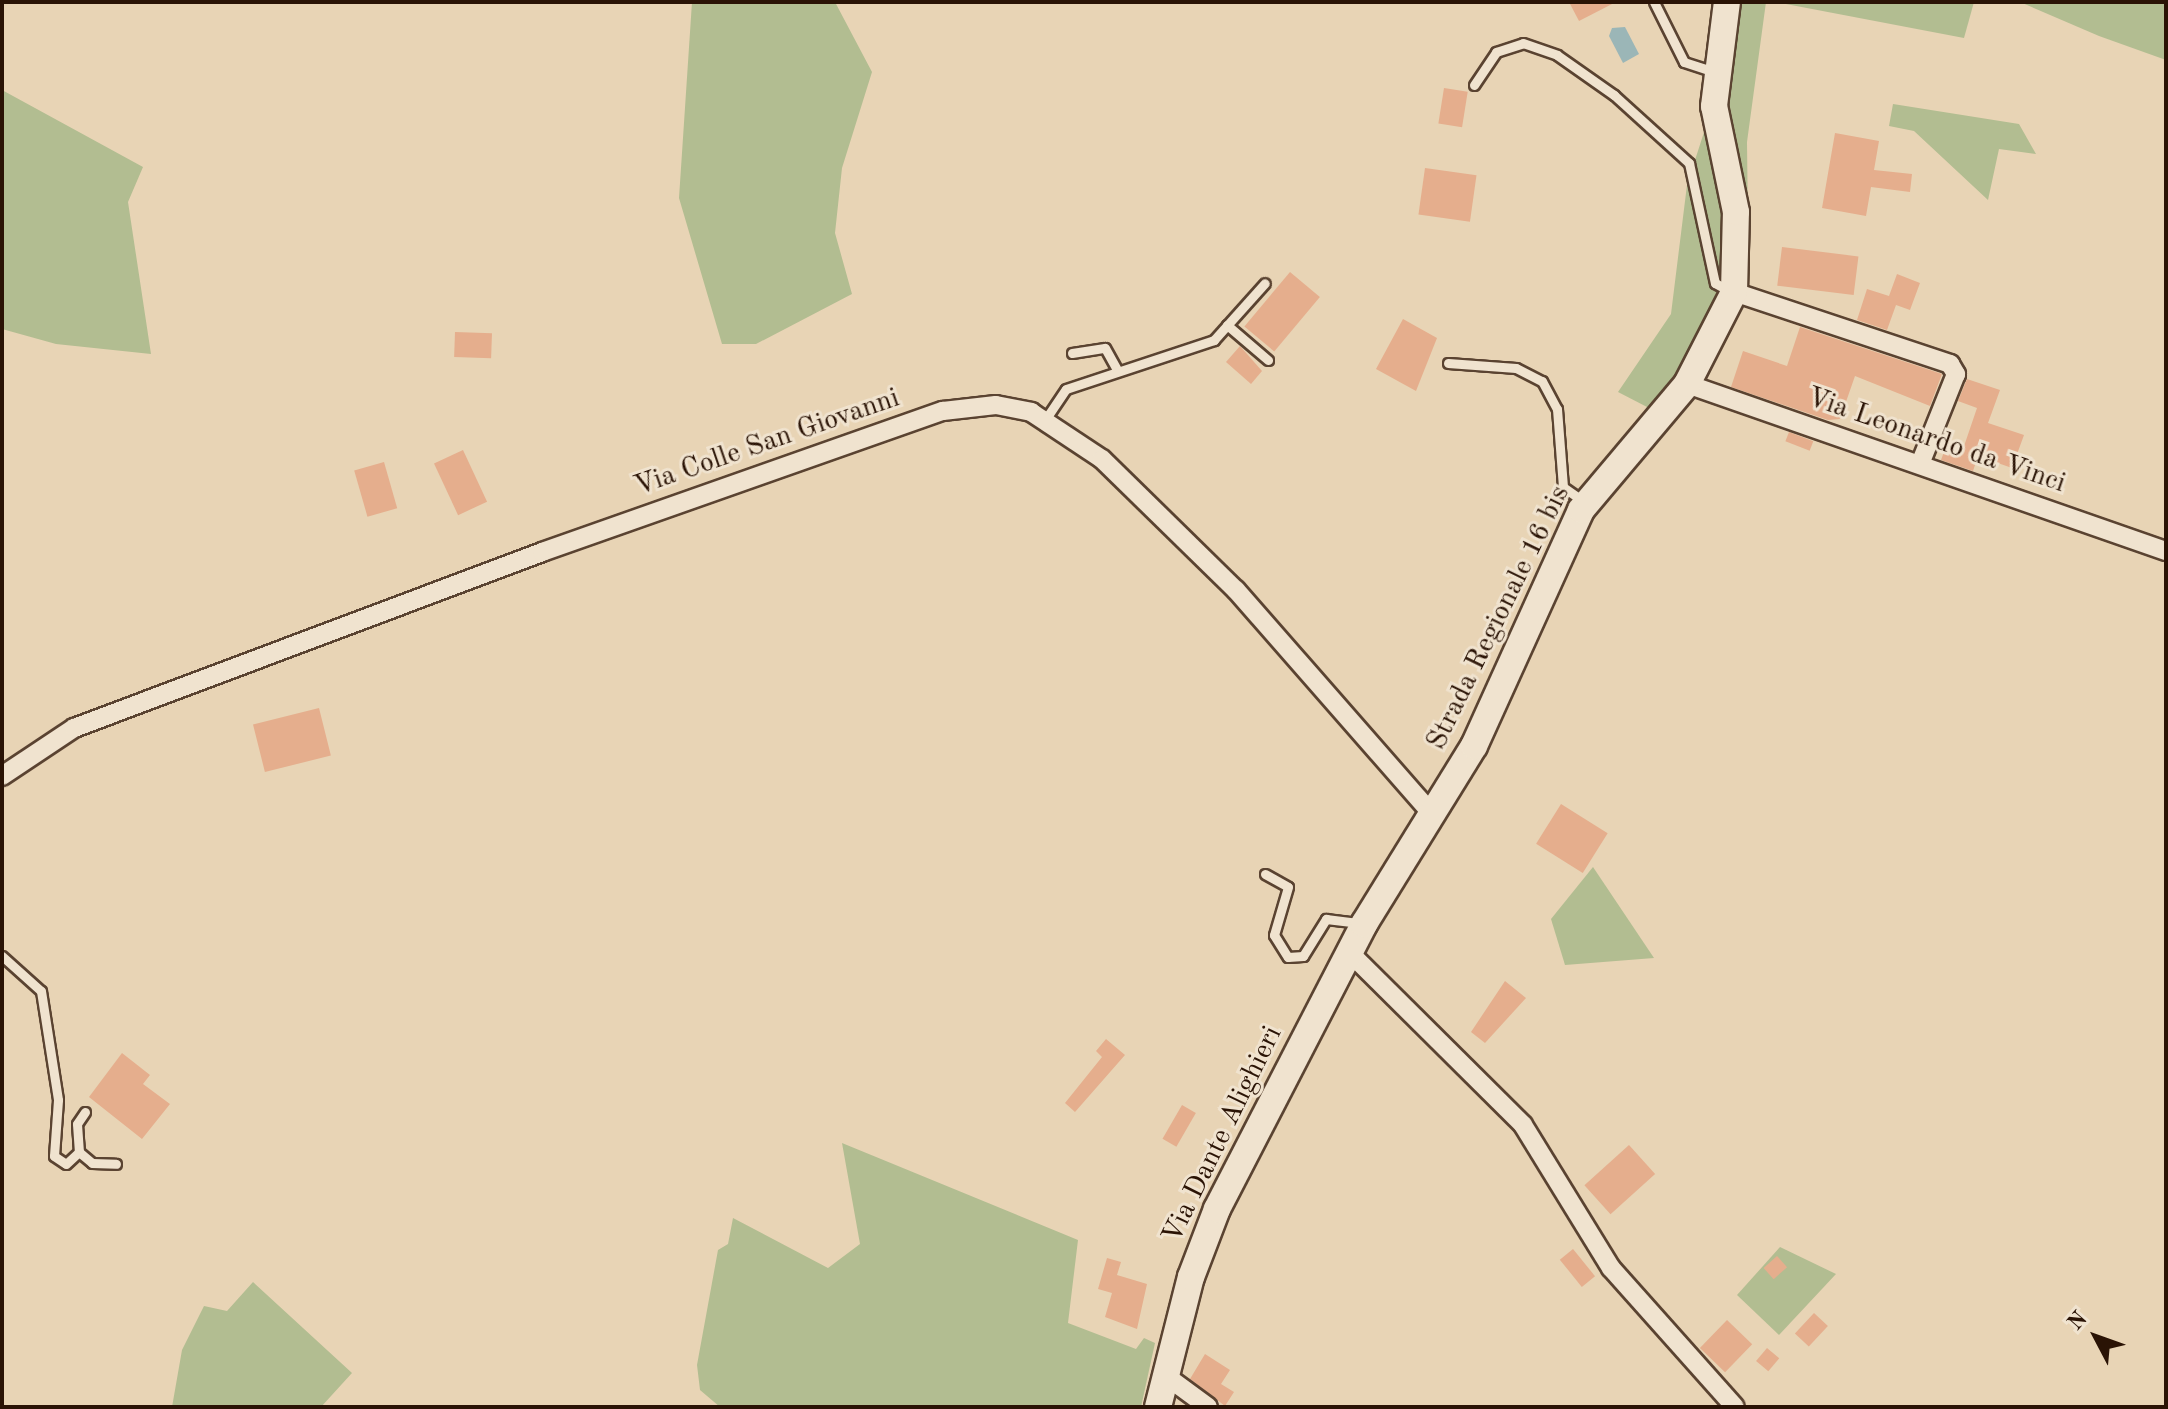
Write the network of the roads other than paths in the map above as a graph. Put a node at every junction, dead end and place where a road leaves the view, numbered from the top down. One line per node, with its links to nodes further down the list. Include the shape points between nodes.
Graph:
1 (1654, 2): 3 (lane, via 1684,62 1693,71)
2 (1727, 2): 3 (main road, Strada Regionale 16 bis)
3 (1715, 72): 6 (main road, Strada Regionale 16 bis, via 1716,124 1736,212)
4 (1474, 85): 6 (lane, via 1496,52 1523,43 1557,55 1614,95 1689,163 1715,283)
5 (1265, 283): 7 (lane)
6 (1734, 292): 12 (main road, Strada Regionale 16 bis); 14 (street, via 1950,364 1956,374)
7 (1227, 325): 9 (lane); 11 (lane, via 1214,340)
8 (1072, 353): 11 (lane, via 1105,348)
9 (1268, 360)
10 (1448, 363): 15 (lane, via 1516,368 1542,381 1557,409 1563,487)
11 (1118, 371): 13 (lane, via 1066,389)
12 (1687, 384): 14 (street, Via Leonardo da Vinci); 15 (main road, Strada Regionale 16 bis)
13 (1045, 420): 17 (street, Via Colle San Giovanni, via 996,405 943,411 74,728); 18 (street, Via Colle San Giovanni, via 1102,459 1236,590)
14 (1920, 464): 16 (street, Via Leonardo da Vinci)
15 (1586, 503): 18 (main road, Strada Regionale 16 bis, via 1474,746)
16 (2166, 551)
17 (2, 776)
18 (1432, 814): 20 (main road, Strada Regionale 16 bis)
19 (1265, 874): 20 (lane, via 1288,887 1274,935 1288,957 1303,956 1326,919 1341,915)
20 (1364, 924): 21 (main road, Strada Regionale 16 bis)
21 (1349, 952): 23 (main road, Strada Regionale 16 bis); 30 (street, via 1523,1125 1611,1268)
22 (2, 956): 25 (lane, via 41,991 58,1100 55,1161 66,1164)
23 (1332, 988): 27 (main road, Via Dante Alighieri, via 1217,1209)
24 (85, 1112): 25 (lane, via 77,1124)
25 (79, 1152): 26 (lane, via 92,1163)
26 (116, 1164)
27 (1166, 1376): 28 (main road, Via Dante Alighieri); 29 (street)
28 (1158, 1407)
29 (1208, 1407)
30 (1735, 1407)

